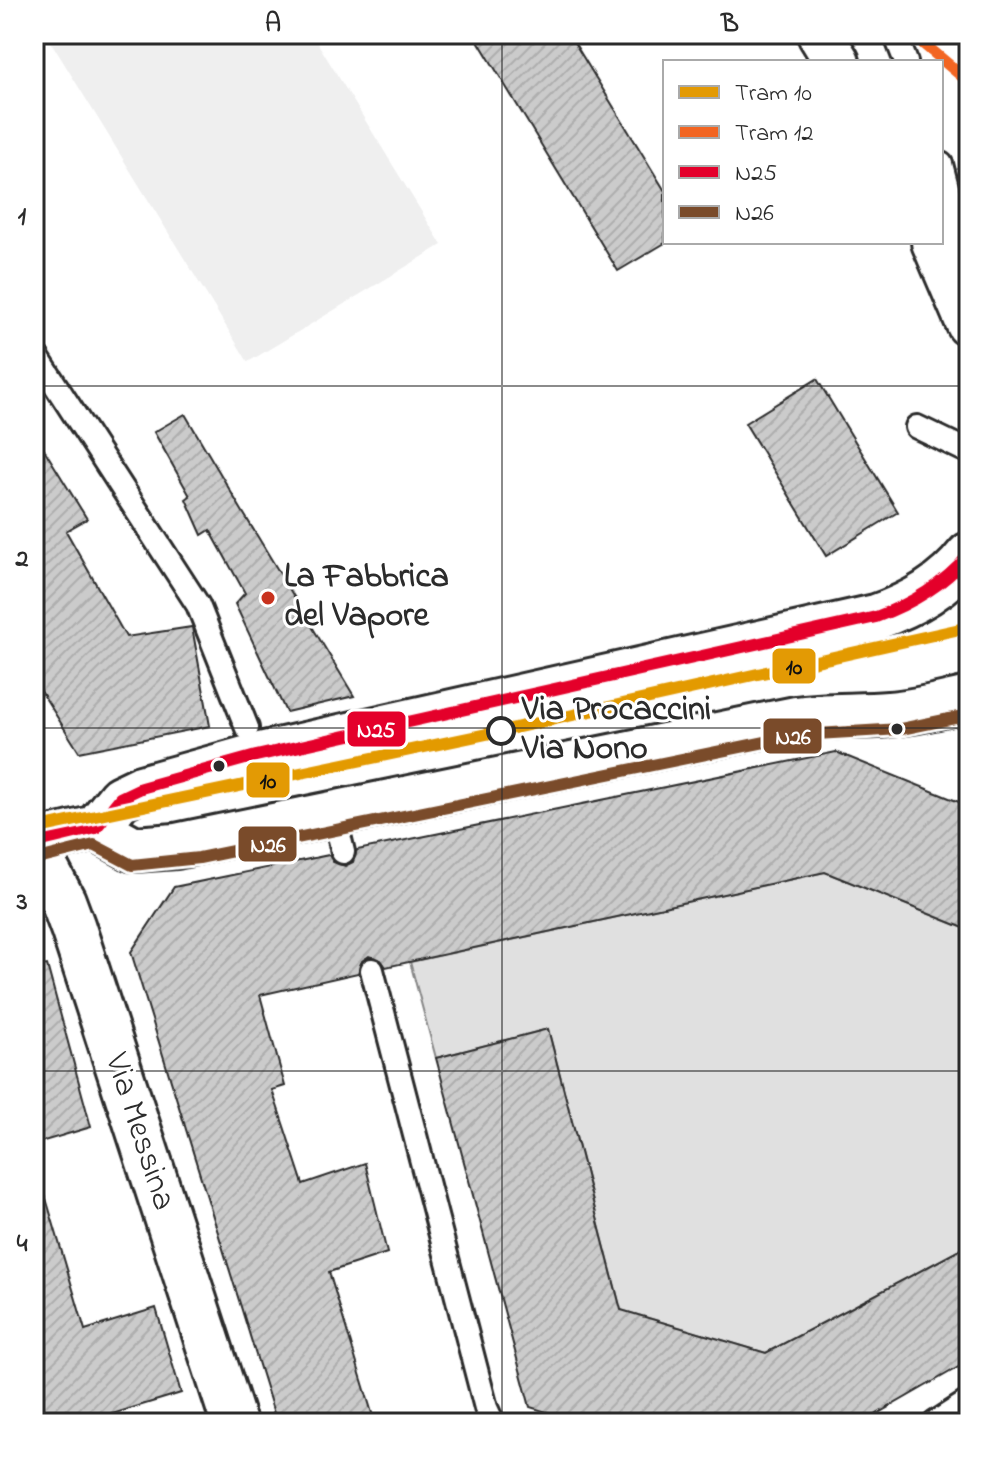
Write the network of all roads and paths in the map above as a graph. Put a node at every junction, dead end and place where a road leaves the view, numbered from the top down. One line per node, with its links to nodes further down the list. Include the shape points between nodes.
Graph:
1 (820, 34): 5 (street)
2 (895, 34): 6 (lane)
3 (933, 34): 4 (lane)
4 (969, 59)
5 (836, 60)
6 (905, 60)
7 (943, 172): 9 (lane)
8 (935, 244): 9 (street)
9 (967, 320)
10 (34, 352): 15 (lane, via 198,605)
11 (917, 427): 12 (lane)
12 (969, 452)
13 (969, 555): 16 (street, via 933,590 861,621 229,763 120,798)
14 (950, 704): 16 (street, via 796,719 608,756 338,833 134,849)
15 (247, 728)
16 (96, 828): 17 (street)
17 (34, 844): 20 (street, Via Messina, via 73,928)
18 (372, 970): 21 (lane)
19 (969, 1401): 22 (lane)
20 (234, 1423)
21 (493, 1423)
22 (935, 1423)

